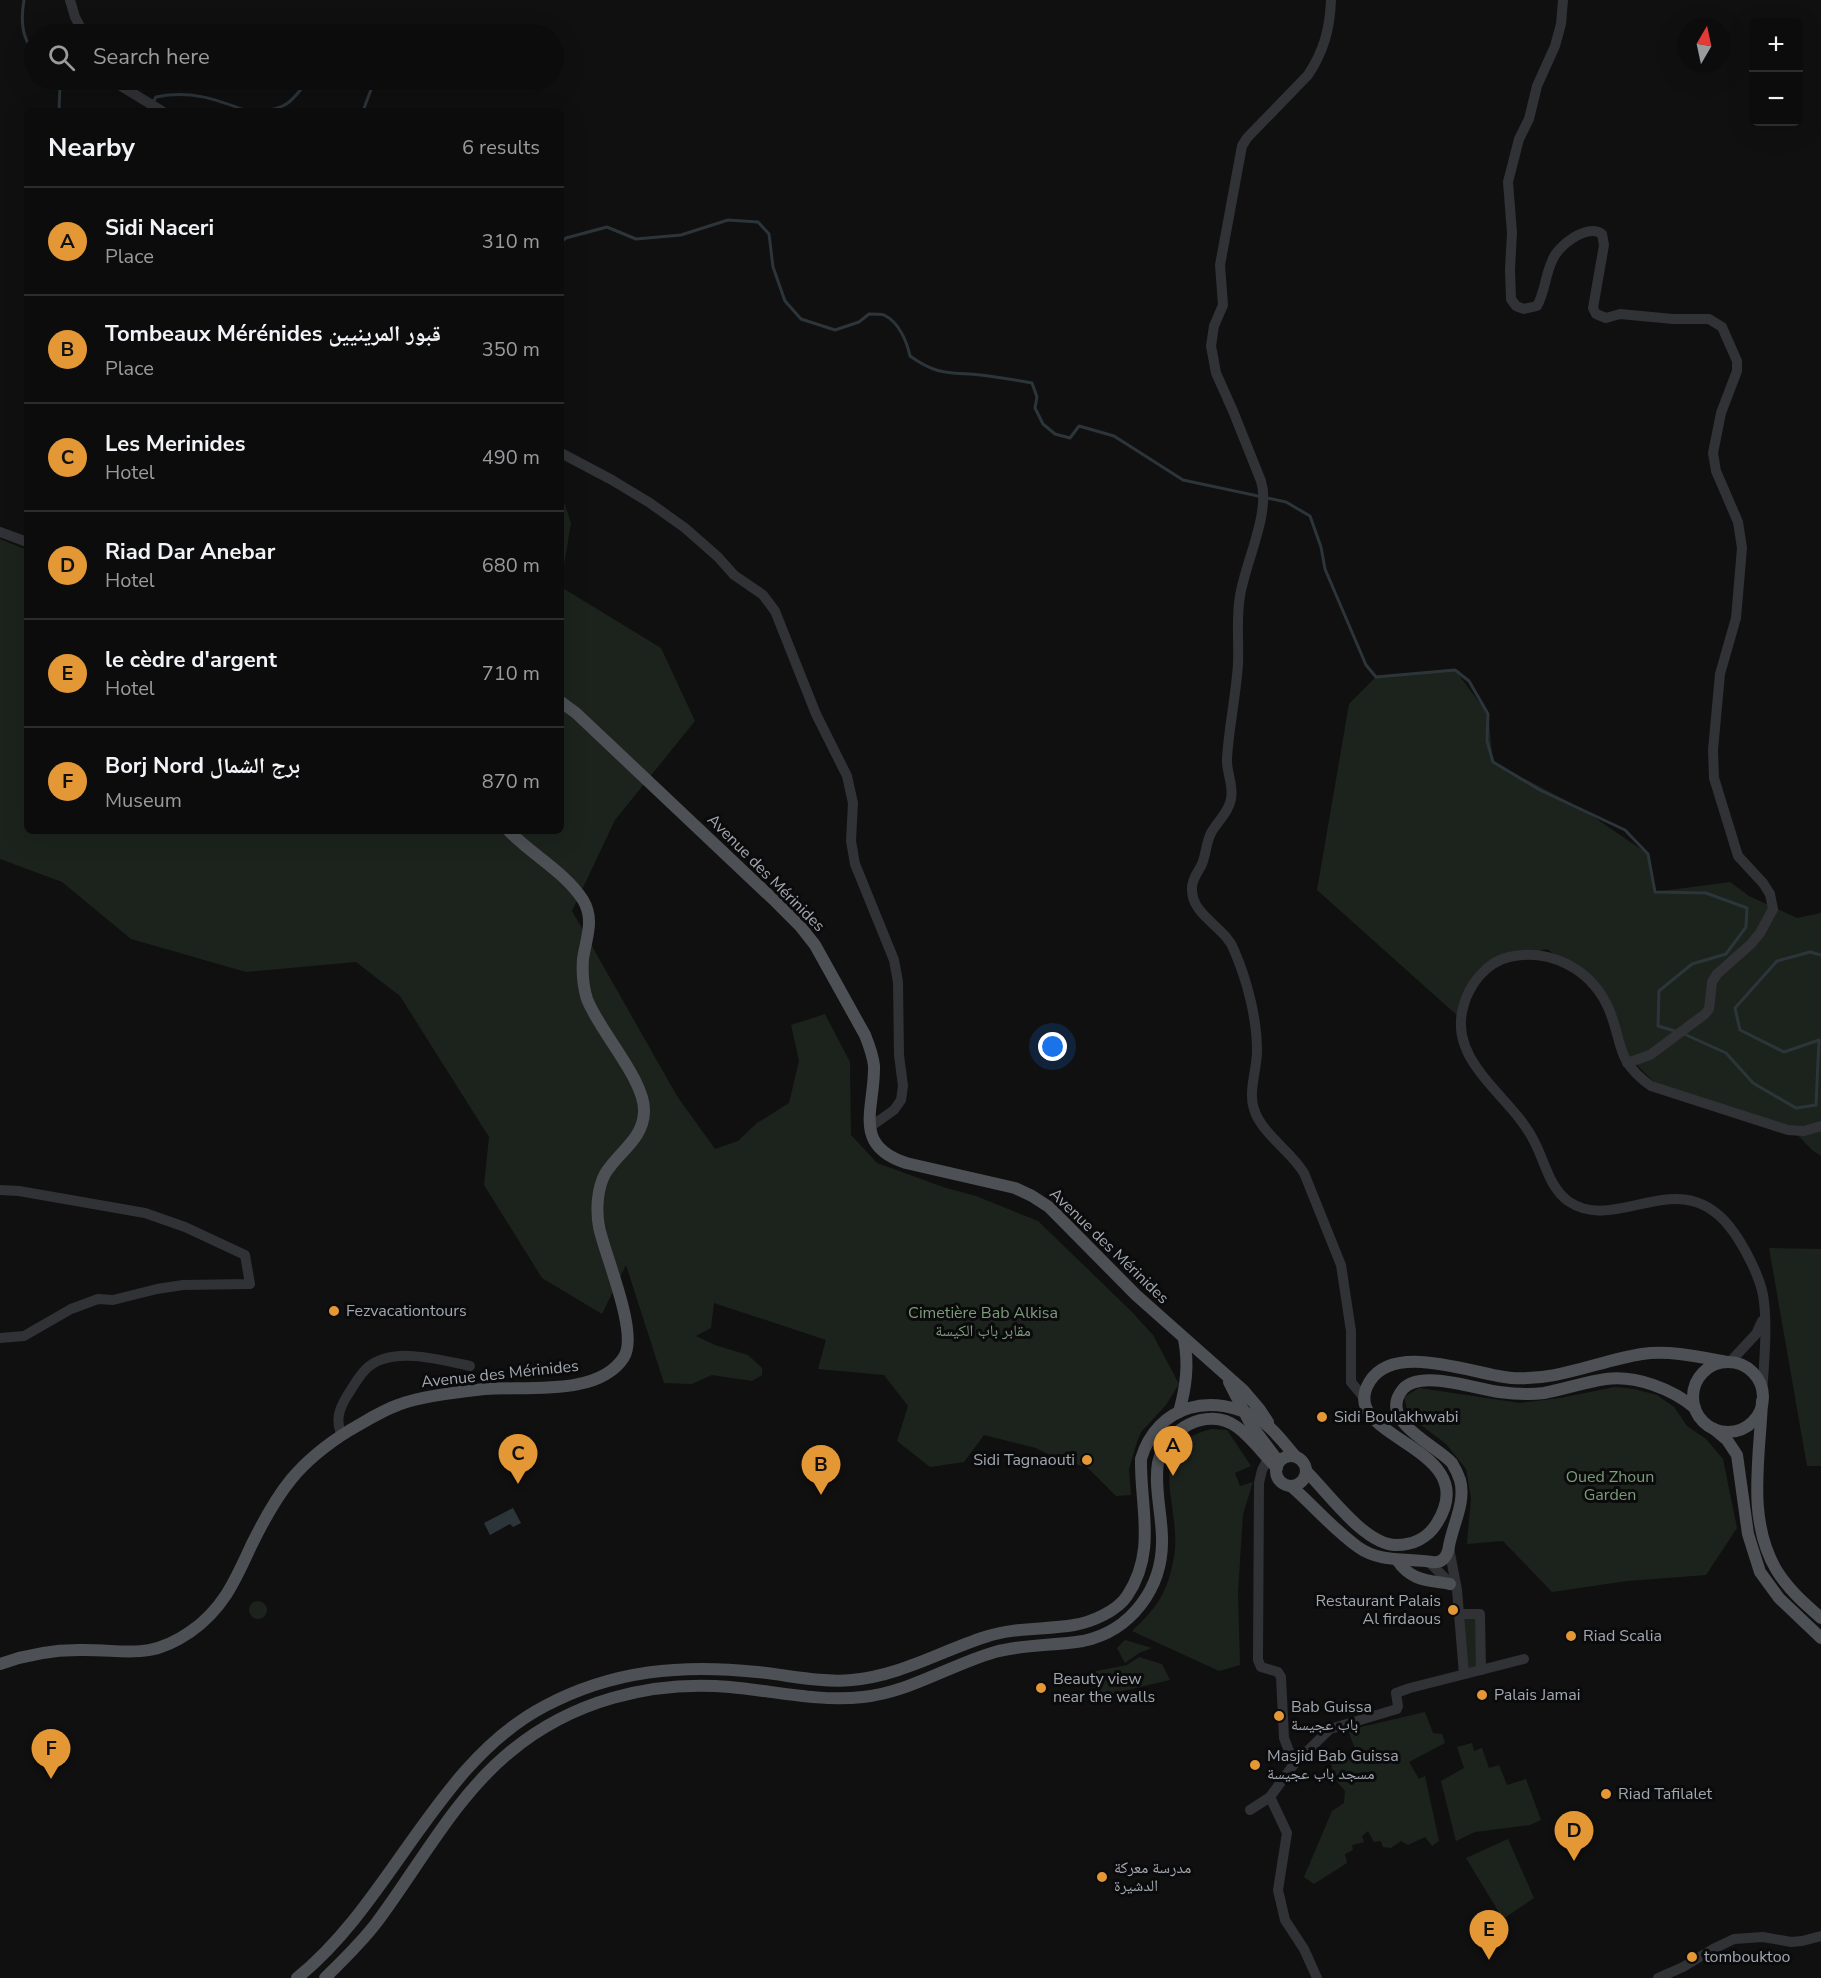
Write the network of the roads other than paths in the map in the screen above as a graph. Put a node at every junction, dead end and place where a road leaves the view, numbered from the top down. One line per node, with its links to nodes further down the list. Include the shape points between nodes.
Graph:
1 (70, 0): 4 (street)
2 (1331, 0): 23 (street, via 1329,28 1315,64 1242,146 1220,265 1223,305 1212,335 1212,360 1261,481 1264,499 1240,595 1238,663 1227,758 1232,797 1211,833 1191,893 1200,912 1228,937 1234,949 1257,1036 1253,1109 1259,1121 1297,1162 1337,1251 1351,1331 1351,1382)
3 (1563, 0): 12 (street, via 1555,46 1519,139 1508,182 1511,299 1524,309 1537,306 1558,250 1581,234 1598,231 1604,245 1593,308 1596,314 1606,318 1626,314 1709,319 1722,327 1737,361 1736,379 1721,413 1713,453 1716,471 1738,522 1742,548 1736,618 1720,674 1714,778 1738,856 1763,883 1773,909 1751,944 1716,974 1709,1009 1650,1055)
4 (79, 24)
5 (128, 90): 6 (street)
6 (158, 108)
7 (564, 455): 14 (street, via 651,503 686,528 734,575 763,595 775,611 816,714 847,776 853,803 851,841 855,864 894,960 901,1100)
8 (0, 532): 9 (street)
9 (24, 541)
10 (564, 704): 14 (main road, Avenue des Mérinides, via 744,872 815,945 871,1050 874,1064)
11 (512, 834): 29 (main road, Avenue des Mérinides, via 566,879 584,902 589,917 583,958 587,998 638,1087 645,1109 636,1138 606,1173 597,1205 625,1318 628,1348 614,1369 595,1379 552,1387 484,1389 409,1402)
12 (1627, 1063): 13 (street, via 1634,1073 1659,1090 1788,1131); 16 (street, via 1607,1004 1572,965 1537,955 1504,958 1487,968 1466,996 1461,1019 1467,1052 1482,1076 1526,1127 1559,1193 1569,1202 1601,1210 1674,1199 1701,1203 1714,1210 1738,1239 1756,1275 1763,1293)
13 (1821, 1126)
14 (870, 1127): 18 (main road, Avenue des Mérinides, via 874,1141 889,1158 1015,1188 1041,1201)
15 (0, 1190): 17 (street, via 146,1213 185,1227 245,1255 250,1284 157,1288 113,1300 98,1299 71,1309 24,1336)
16 (1764, 1315): 19 (street, via 1756,1334); 22 (street)
17 (0, 1338)
18 (1184, 1339): 21 (main road, Avenue des Mérinides); 26 (main road, via 1187,1369)
19 (1729, 1362): 22 (main road, via 1753,1374); 23 (main road, via 1643,1354 1532,1378 1401,1362 1377,1372 1367,1387); 24 (main road, via 1711,1367 1698,1378 1693,1395)
20 (470, 1366): 29 (street, via 402,1355 381,1360 367,1368 342,1404 337,1420)
21 (1227, 1378): 25 (main road); 27 (main road, Avenue des Mérinides, via 1253,1401)
22 (1762, 1397): 28 (main road, via 1757,1416 1745,1427 1733,1431); 39 (main road, via 1756,1487 1761,1530 1778,1572 1794,1594)
23 (1365, 1399): 32 (main road, via 1376,1421 1442,1474 1446,1499 1441,1517 1426,1537 1396,1545 1374,1539)
24 (1695, 1408): 28 (main road); 34 (main road, via 1664,1390 1621,1378 1534,1394 1431,1380 1411,1383 1400,1394 1400,1417 1452,1464 1460,1480 1460,1504)
25 (1243, 1411): 26 (main road, via 1208,1404); 27 (main road); 31 (main road)
26 (1179, 1412): 49 (main road, via 1159,1426 1144,1449 1144,1554 1127,1596 1108,1611 1074,1625 1013,1630 984,1637 873,1677 831,1680 723,1669 662,1669 622,1677 561,1698 525,1718 482,1753 357,1918 323,1957)
27 (1272, 1429): 30 (main road)
28 (1714, 1429): 40 (main road, via 1737,1455 1748,1534 1760,1572 1779,1598)
29 (342, 1435): 42 (main road, Avenue des Mérinides, via 310,1457 291,1478 219,1607 190,1632 149,1651 64,1651)
30 (1295, 1456): 31 (main road); 32 (main road)
31 (1274, 1463): 33 (main road, via 1281,1481); 45 (street, via 1262,1470 1259,1483 1258,1660 1262,1667 1278,1672 1281,1677 1284,1738); 50 (main road, via 1237,1427 1222,1420 1199,1420 1171,1437 1158,1467 1162,1544 1155,1578 1132,1616 1103,1635 998,1652 873,1696 836,1698 728,1686 669,1687 610,1698 556,1721 513,1749 480,1780 374,1926)
32 (1307, 1472): 33 (main road, via 1302,1482)
33 (1291, 1486): 35 (main road, via 1360,1549)
34 (1449, 1547): 36 (main road, via 1443,1560); 37 (street)
35 (1397, 1560): 36 (main road); 37 (main road, via 1411,1576)
36 (1427, 1561): 37 (street)
37 (1454, 1587): 38 (street)
38 (1460, 1614): 43 (street, via 1480,1614); 44 (street)
39 (1821, 1618)
40 (1821, 1638)
41 (1524, 1659): 43 (street)
42 (1, 1662)
43 (1481, 1670): 44 (street)
44 (1464, 1674): 45 (street, via 1398,1692 1397,1709 1330,1729)
45 (1294, 1764): 46 (street)
46 (1270, 1797): 47 (street); 51 (street, via 1287,1833 1278,1890 1285,1920)
47 (1250, 1810)
48 (1821, 1936): 52 (street, via 1791,1942 1763,1937 1734,1940)
49 (297, 1978)
50 (325, 1978)
51 (1317, 1978)
52 (1658, 1978)

